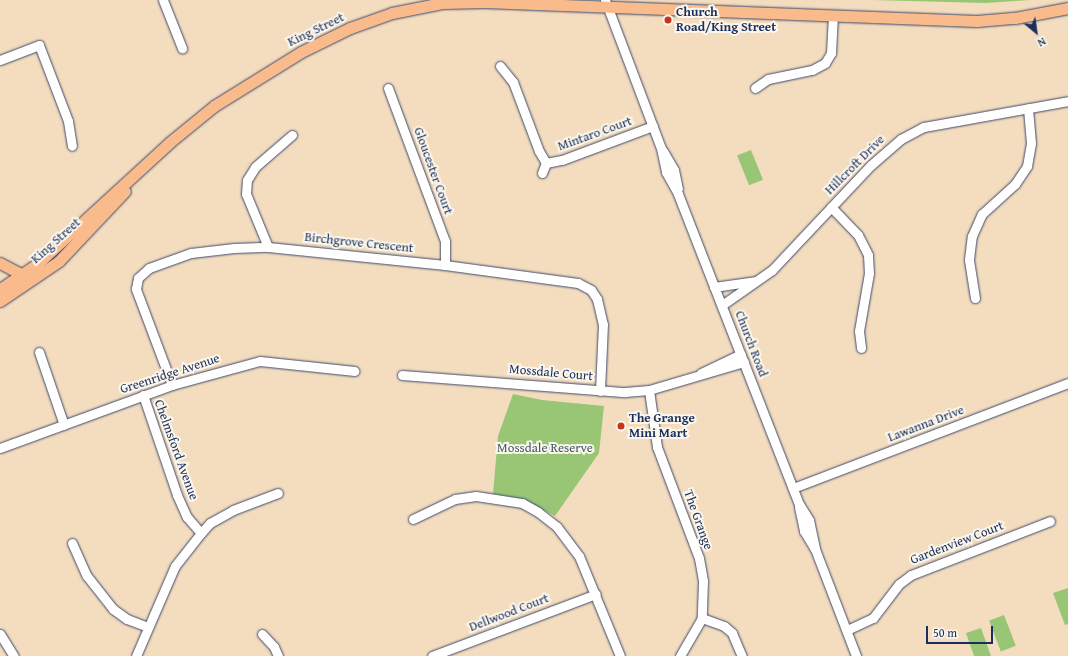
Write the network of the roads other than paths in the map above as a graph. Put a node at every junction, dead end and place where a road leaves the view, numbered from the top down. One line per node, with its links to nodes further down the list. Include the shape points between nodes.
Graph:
1 (163, 0): 5 (street)
2 (607, 4): 4 (main road, King Street); 12 (street, Church Road); 16 (main road, King Street, via 460,2 427,5 376,18 301,52 231,95 184,130)
3 (1068, 8): 4 (main road, King Street, via 1015,18 977,21)
4 (833, 16): 9 (street, via 831,53 825,64 812,70 768,79)
5 (182, 48)
6 (0, 60): 14 (street, via 39,45 68,121)
7 (500, 66): 15 (street, Mintaro Court, via 513,82 539,152)
8 (388, 88): 21 (street, Gloucester Court, via 445,241)
9 (755, 88)
10 (1068, 101): 11 (street, Hillcroft Drive)
11 (1028, 108): 18 (street, Hillcroft Drive, via 924,127 912,132 886,150); 26 (street, via 1032,143 1027,166 1015,184 982,214 972,236 969,259)
12 (653, 126): 15 (street, Mintaro Court, via 562,160); 24 (street, Church Road, via 666,172 678,194)
13 (292, 135): 19 (street, via 255,167 247,180 246,194)
14 (72, 146)
15 (546, 163): 17 (street, Mintaro Court)
16 (138, 173): 22 (main road, King Street); 25 (main road, King Street, via 113,206 70,250)
17 (542, 173)
18 (831, 208): 23 (street, Hillcroft Drive, via 772,270); 28 (street, via 858,235 868,255 869,273 859,331)
19 (268, 247): 21 (street, Birchgrove Crescent); 34 (street, Birchgrove Crescent, via 191,253 149,268 138,278 136,289)
20 (0, 263): 22 (main road)
21 (445, 265): 35 (street, Birchgrove Crescent, via 578,283 591,290 597,299 603,324)
22 (23, 275): 25 (main road, King Street)
23 (757, 281): 24 (street, Hillcroft Drive); 27 (street, Hillcroft Drive)
24 (714, 287): 27 (street, Church Road)
25 (2, 291)
26 (975, 298)
27 (722, 305): 30 (street, Church Road)
28 (861, 348)
29 (38, 352): 38 (street)
30 (742, 358): 36 (street, Mossdale Court, via 712,366 696,376); 40 (street, Church Road)
31 (354, 372): 34 (street, Greenridge Avenue, via 260,361)
32 (402, 375): 35 (street, Mossdale Court)
33 (1068, 383): 40 (street, Lawanna Drive)
34 (172, 385): 37 (street, Greenridge Avenue)
35 (600, 390): 36 (street, Mossdale Court)
36 (649, 390): 47 (street, The Grange, via 657,447 699,558 703,581)
37 (143, 395): 38 (street, Greenridge Avenue); 44 (street, Chelmsford Avenue, via 176,495 187,517)
38 (64, 425): 39 (street, Greenridge Avenue)
39 (0, 448)
40 (793, 488): 49 (street, Church Road, via 804,530 815,548)
41 (278, 493): 44 (street, via 233,510 210,523)
42 (413, 519): 46 (street, via 456,499 476,496 522,504 538,512 557,527 579,556)
43 (1050, 521): 49 (street, Gardenview Court, via 911,575 899,584 873,618)
44 (200, 533): 48 (street, via 175,566)
45 (72, 543): 48 (street, via 87,576 113,609 127,619)
46 (596, 594): 55 (street, Dellwood Court); 56 (street)
47 (702, 618): 57 (street, The Grange); 58 (street, via 728,630)
48 (148, 627): 52 (street)
49 (847, 630): 59 (street, Church Road)
50 (0, 634): 53 (street)
51 (262, 634): 54 (street, via 274,647)
52 (141, 654)
53 (14, 656)
54 (278, 656)
55 (432, 656)
56 (620, 656)
57 (680, 656)
58 (742, 656)
59 (856, 656)

